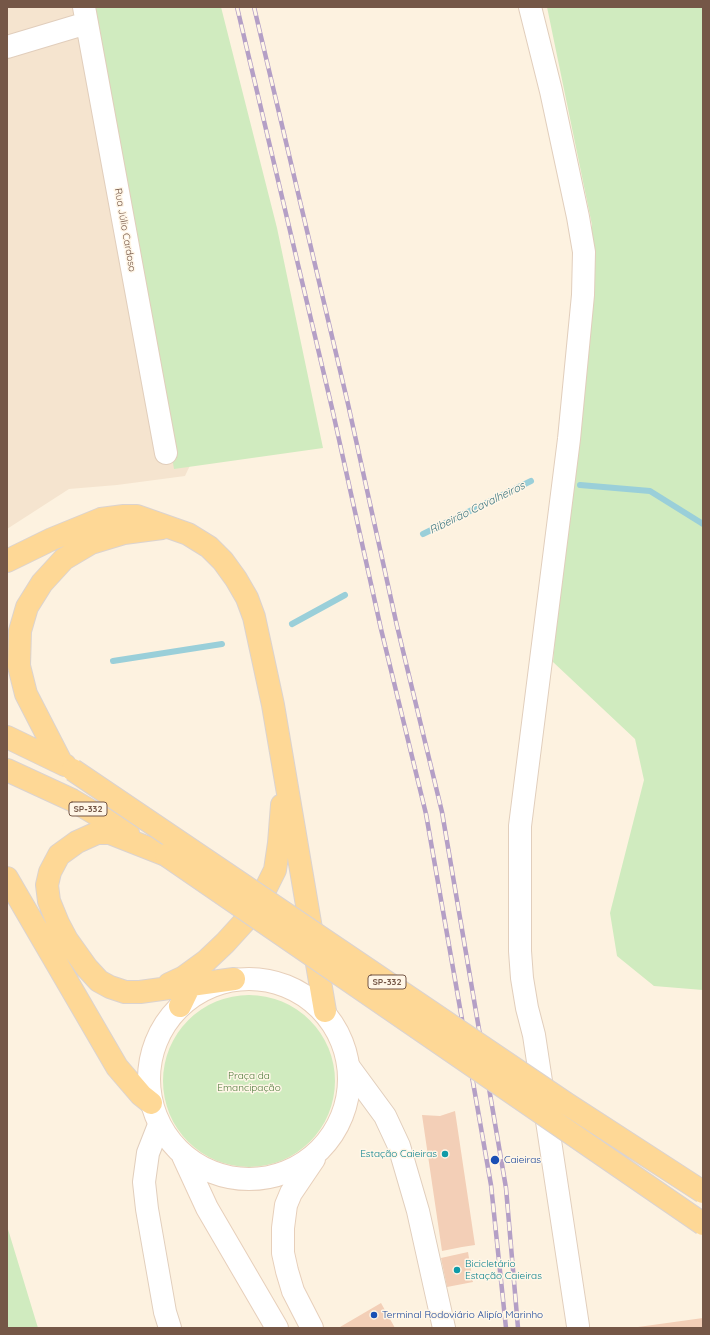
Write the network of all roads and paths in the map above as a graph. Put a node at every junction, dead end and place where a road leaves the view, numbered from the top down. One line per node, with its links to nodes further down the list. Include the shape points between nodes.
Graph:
1 (530, 7): 26 (street, via 551,91 584,252 583,295 568,439 520,834 522,978 534,1035)
2 (86, 15): 3 (street); 4 (street, Rua Júlio Cardoso)
3 (7, 46)
4 (166, 453)
5 (170, 527): 6 (main road, via 137,516 101,519); 8 (main road, via 124,533 91,543 64,559 42,583 28,607 20,631 19,666 26,694); 10 (main road, via 209,547 224,561 247,598 254,617)
6 (7, 561)
7 (7, 737): 8 (main road, SP-332)
8 (67, 766): 24 (main road, SP-332, bridge, via 560,1100)
9 (7, 770): 11 (main road, SP-332, via 72,800)
10 (286, 776): 13 (main road, via 280,814 280,843 274,870 264,892 245,921); 18 (main road)
11 (166, 855): 16 (main road, via 110,833 97,833 77,842 59,856 50,872 47,885 49,901 67,940 99,981 125,992); 25 (main road, SP-332, bridge)
12 (7, 878): 20 (main road, via 117,1067)
13 (206, 961): 15 (main road); 16 (main road, via 184,976)
14 (234, 979): 15 (main road); 17 (street, via 202,989); 18 (street, via 268,979 299,991)
15 (190, 985): 16 (main road); 17 (main road)
16 (157, 989)
17 (180, 1006): 20 (street, via 157,1037 148,1070)
18 (325, 1011): 19 (street, via 341,1038)
19 (349, 1068): 22 (street, via 348,1099 337,1128); 30 (street, via 384,1116 399,1146 418,1211)
20 (151, 1103): 21 (street)
21 (159, 1124): 23 (street); 27 (street, via 148,1153 144,1182 165,1312)
22 (317, 1153): 23 (street, via 293,1169 265,1179 236,1179 214,1173); 29 (street, via 291,1193 286,1205 283,1228 286,1271)
23 (183, 1156): 28 (street, via 207,1208)
24 (703, 1192)
25 (703, 1224)
26 (578, 1326)
27 (170, 1328)
28 (277, 1328)
29 (312, 1328)
30 (444, 1328)

